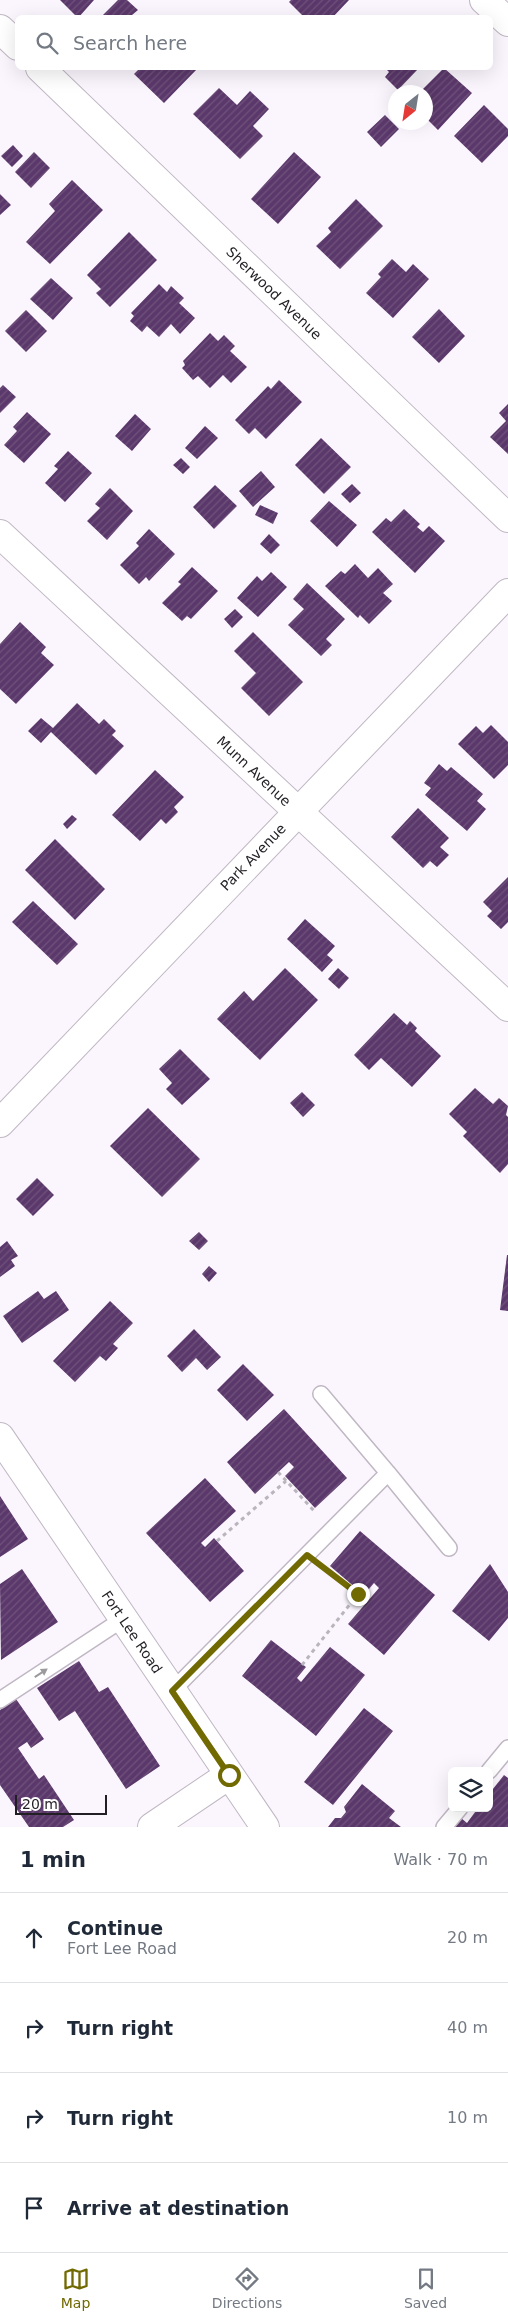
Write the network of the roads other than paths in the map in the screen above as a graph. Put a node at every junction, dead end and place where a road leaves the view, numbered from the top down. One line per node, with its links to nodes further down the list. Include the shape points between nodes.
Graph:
1 (484, 0): 2 (street)
2 (508, 22)
3 (0, 29): 4 (street)
4 (15, 43)
5 (42, 70): 6 (street, Sherwood Avenue)
6 (508, 518)
7 (0, 534): 9 (street, Munn Avenue)
8 (508, 593): 9 (street, Park Avenue)
9 (297, 812): 10 (street, Munn Avenue); 11 (street, Park Avenue)
10 (508, 1007)
11 (0, 1123)
12 (321, 1394): 14 (lane)
13 (0, 1437): 16 (street, Fort Lee Road)
14 (388, 1473): 15 (lane); 17 (lane)
15 (450, 1548)
16 (123, 1618): 17 (street, Fort Lee Road); 18 (lane, one-way to 16)
17 (172, 1691): 21 (street, Fort Lee Road)
18 (0, 1700)
19 (508, 1748): 20 (lane)
20 (492, 1767)
21 (229, 1775): 23 (street); 24 (street, Fort Lee Road)
22 (457, 1812): 25 (lane)
23 (152, 1827)
24 (265, 1827)
25 (444, 1827)

